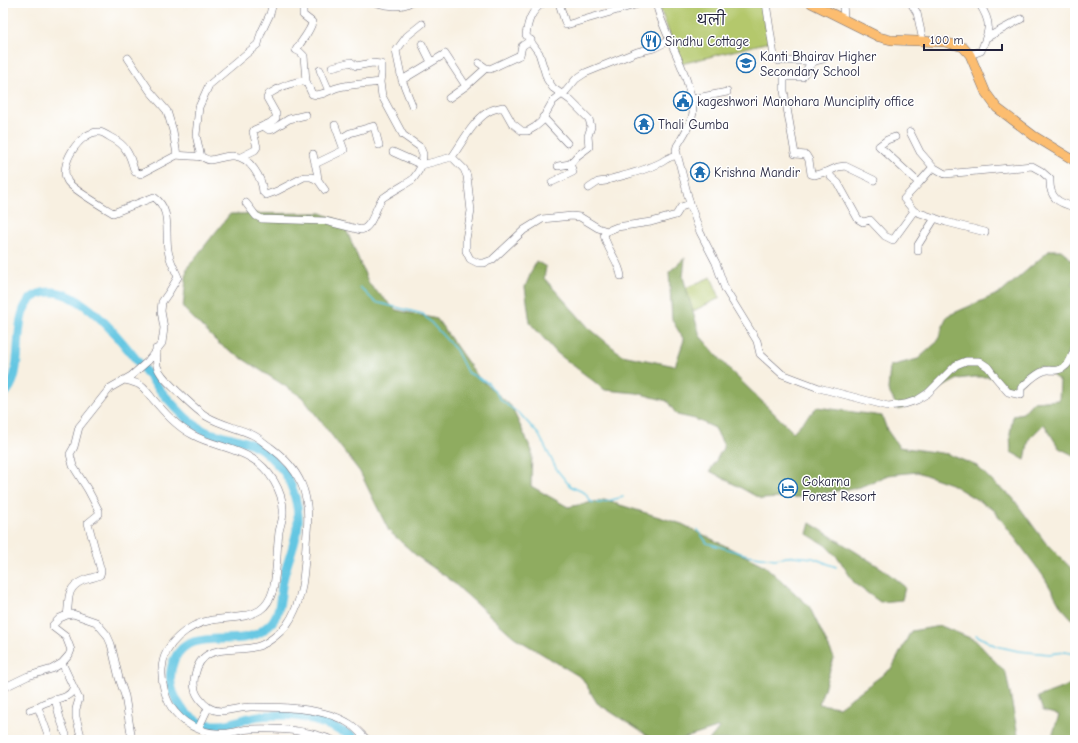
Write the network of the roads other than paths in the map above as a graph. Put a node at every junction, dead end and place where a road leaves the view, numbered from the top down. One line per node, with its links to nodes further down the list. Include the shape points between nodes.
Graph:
1 (273, 3): 54 (street, via 258,44 209,85 199,107 196,135)
2 (293, 3): 33 (street, via 303,7 303,15 312,22 312,27 296,50 304,56)
3 (377, 3): 4 (street, via 397,6)
4 (409, 3)
5 (543, 3): 14 (street)
6 (559, 3): 7 (street, via 566,26)
7 (642, 3)
8 (656, 3): 20 (street)
9 (766, 3): 28 (street, via 774,56 779,61 809,61)
10 (810, 3): 15 (main road)
11 (843, 3): 15 (street)
12 (913, 3): 21 (street)
13 (979, 3): 18 (street, via 989,24)
14 (534, 5): 19 (street, via 526,35)
15 (844, 19): 21 (main road, via 879,37)
16 (1021, 19): 18 (street)
17 (422, 24): 32 (street, via 396,51)
18 (986, 38): 23 (street, via 981,51)
19 (531, 40): 30 (street, via 522,46 520,55 490,69); 38 (street, via 539,54 547,79)
20 (670, 40): 38 (street, via 585,73); 40 (street, via 686,74)
21 (922, 41): 23 (main road, via 959,45)
22 (422, 44): 26 (street)
23 (970, 55): 58 (main road, via 986,93 997,108 1034,136)
24 (128, 58): 53 (street, via 167,111)
25 (823, 59): 28 (street)
26 (431, 62): 32 (street); 35 (street, via 445,54)
27 (479, 63): 30 (street)
28 (809, 66): 64 (street, via 802,77 784,77 795,154 806,155 811,174)
29 (332, 67): 34 (street, via 351,62 356,66 379,63)
30 (486, 68): 35 (street)
31 (320, 70): 36 (street)
32 (402, 80): 41 (street)
33 (306, 81): 36 (street, via 314,95); 45 (street, via 295,82 268,94 267,98 276,118)
34 (380, 82): 36 (street); 61 (street, via 382,96 403,135 420,148 423,154)
35 (466, 86): 39 (street)
36 (329, 91)
37 (727, 92): 40 (street)
38 (561, 95): 43 (street, via 553,101); 60 (street, via 583,112 591,127 588,136 589,147)
39 (449, 98)
40 (692, 99): 55 (street, via 693,113 677,146)
41 (412, 105)
42 (306, 115): 45 (street, via 289,119 269,130)
43 (543, 117): 49 (street); 57 (street, via 535,127 522,131 512,123 503,107 489,111 468,133)
44 (335, 125): 48 (street)
45 (263, 126): 56 (street, via 253,132 256,150)
46 (910, 132): 63 (street, via 920,152)
47 (895, 137): 68 (street, via 880,146)
48 (340, 139): 50 (street, via 350,133 374,126); 59 (street, via 344,150)
49 (567, 143)
50 (380, 145)
51 (393, 152): 61 (street)
52 (313, 154): 59 (street)
53 (177, 155): 54 (street); 81 (street, via 141,174 135,172 126,148 117,140 100,132 88,134 80,140 70,155 65,170 68,181 113,213 154,198 160,201 165,209 168,251 178,277 162,302 164,335 162,343)
54 (201, 156): 56 (street, via 210,160)
55 (677, 156): 69 (street, via 635,172 598,182); 72 (street)
56 (241, 157): 65 (street, via 257,172 266,195 304,177)
57 (452, 157): 61 (street); 76 (street, via 468,176 471,211 466,251 470,259 478,263 492,260 524,230 542,219 580,217)
58 (1075, 161)
59 (315, 164): 65 (street)
60 (570, 164): 62 (street); 67 (street, via 574,172)
61 (422, 165): 71 (street, via 413,179 383,197 368,225 361,230 325,221 262,219 256,216)
62 (558, 166)
63 (933, 167): 68 (street); 73 (street, via 945,174 1032,166 1050,179 1049,187 1053,196 1061,203)
64 (829, 171): 66 (street, via 845,166); 74 (street, via 858,219 863,222 870,220 892,240)
65 (318, 180): 70 (street)
66 (874, 180)
67 (552, 182)
68 (919, 183): 74 (street, via 904,200)
69 (589, 188)
70 (326, 190)
71 (246, 203)
72 (690, 204): 76 (street, via 681,207 676,215); 80 (street, via 725,289 754,335 760,354 782,374 818,388 888,406 905,404 928,393 956,365 966,361 979,361 988,367 1008,392 1021,395 1021,388 1040,373 1065,368)
73 (1075, 207)
74 (914, 211): 75 (street)
75 (935, 218): 77 (street); 78 (street, via 918,245)
76 (607, 231): 79 (street, via 604,235 606,243)
77 (985, 232)
78 (918, 251)
79 (621, 276)
80 (1075, 347)
81 (156, 349): 82 (street, via 148,361); 89 (street, via 157,366 174,389 205,416 252,435 277,452 295,470 307,503 304,575 294,615 285,628 260,646 218,650 201,660 196,668 194,687 199,699)
82 (128, 378): 83 (street, via 110,388 79,427 70,454 72,466 99,511 88,524 101,571 96,577 82,581 69,592); 91 (street, via 139,384 184,430 252,458 270,476 281,496 283,512 270,599 260,610 246,615 194,625 180,634 162,660 163,686 169,704 185,722)
83 (67, 616): 84 (street, via 60,618 53,625 66,637 71,650); 96 (street, via 73,614 96,622 107,635 125,696)
84 (62, 663): 85 (street); 86 (street)
85 (3, 688)
86 (73, 689): 87 (street, via 72,693); 95 (street, via 79,699 76,717)
87 (55, 699): 88 (street); 92 (street)
88 (38, 707): 90 (street); 94 (street)
89 (208, 709): 91 (street); 98 (street, via 222,711 251,707 311,711 342,720)
90 (30, 710)
91 (199, 729): 93 (street, via 204,732 228,733 251,729 290,730)
92 (66, 735)
93 (320, 738): 97 (street)
94 (50, 740)
95 (82, 740)
96 (132, 740)
97 (332, 740)
98 (367, 740)

